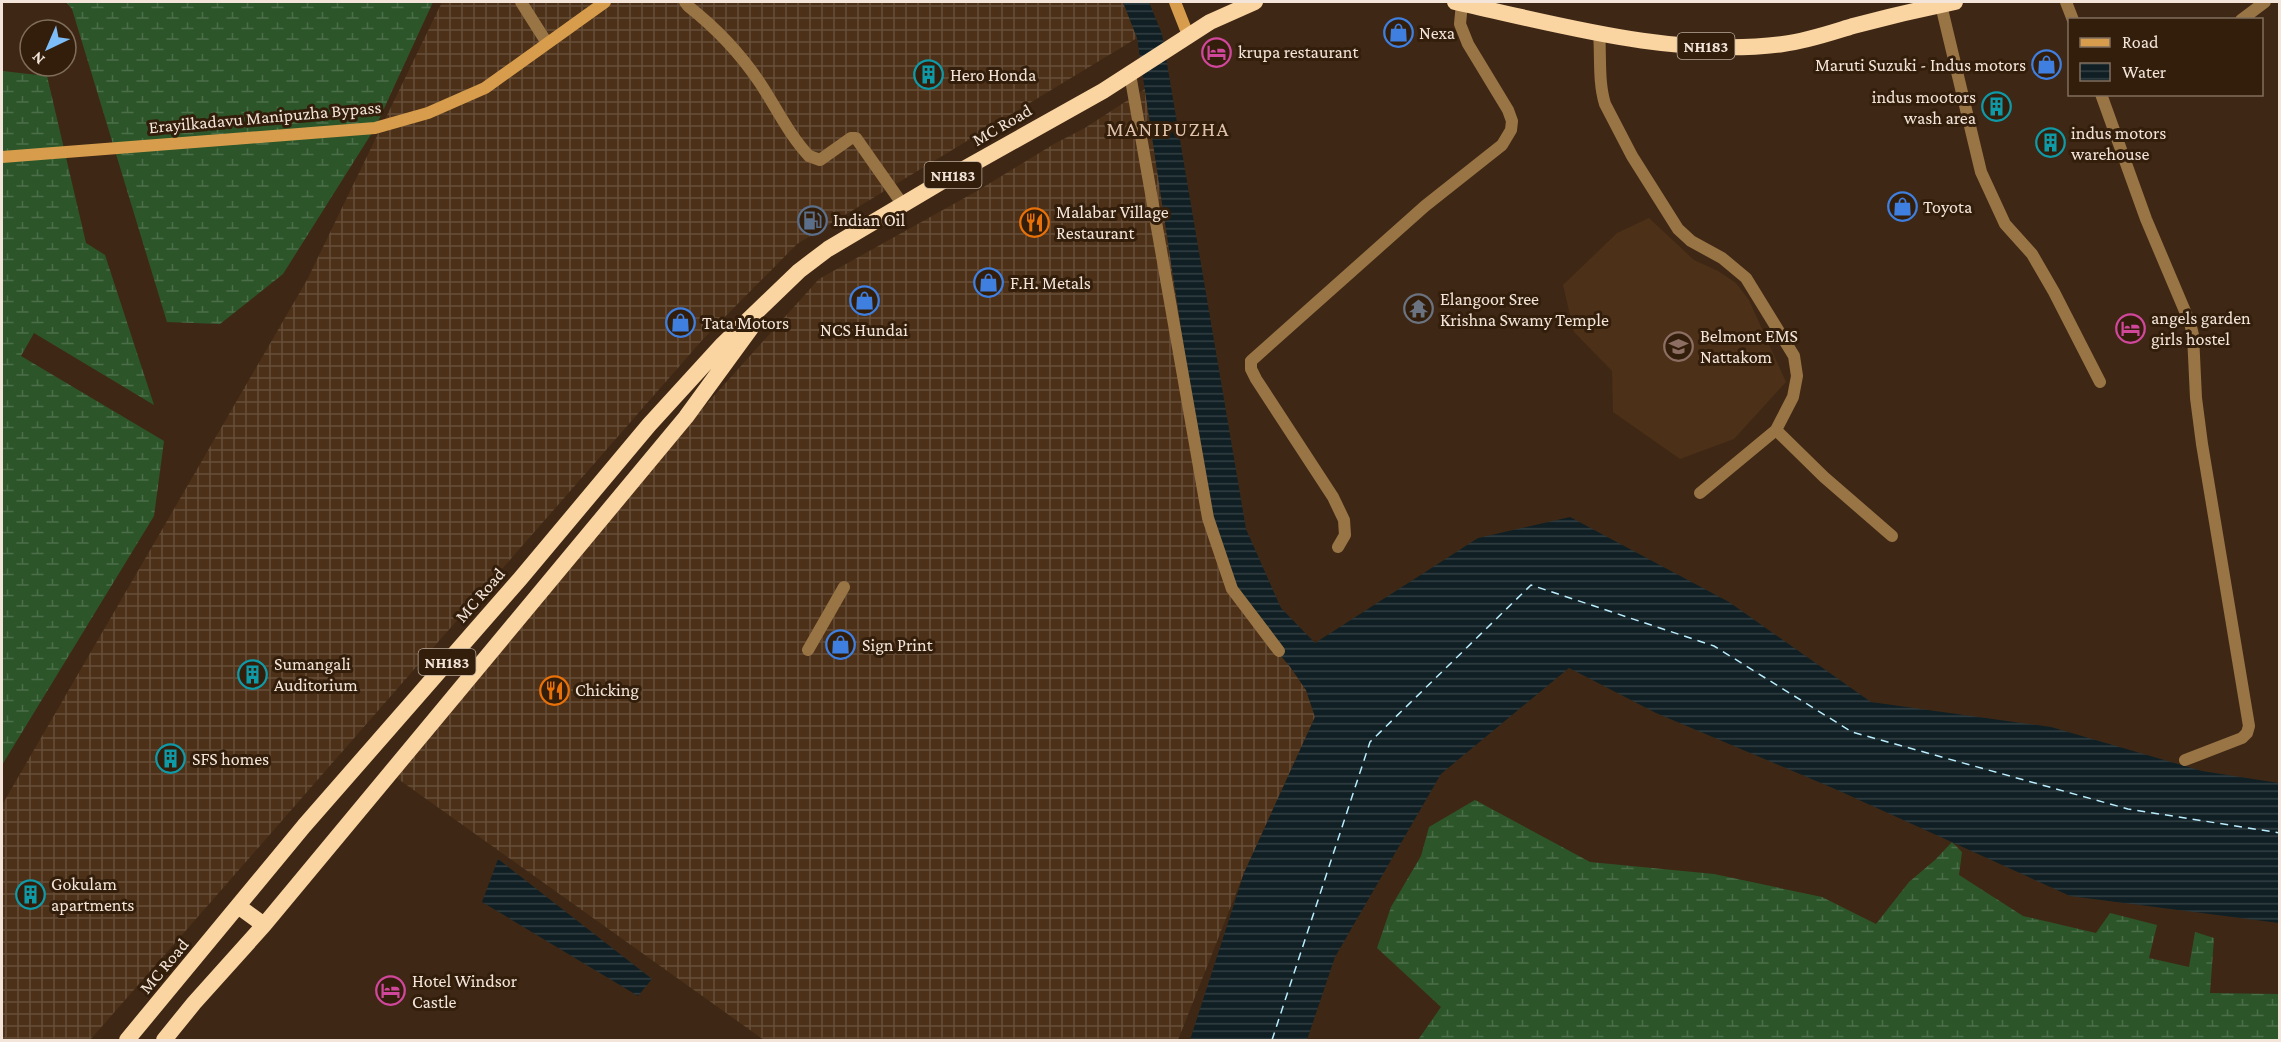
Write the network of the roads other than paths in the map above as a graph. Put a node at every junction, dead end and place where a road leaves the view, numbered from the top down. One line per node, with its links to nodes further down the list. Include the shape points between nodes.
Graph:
1 (521, 2): 14 (street)
2 (605, 2): 14 (main road, Erayilkadavu Manipuzha Bypass)
3 (685, 2): 18 (street, via 738,53 808,156 820,160 845,141 856,138)
4 (1175, 2): 13 (main road)
5 (1255, 2): 13 (highway, MC Road / NH183)
6 (1459, 2): 12 (highway, NH183); 24 (street, via 1460,24 1468,44 1508,110 1512,122 1508,138 1425,206 1251,361 1256,379 1344,520 1345,535)
7 (2066, 2): 10 (street)
8 (2265, 2): 11 (street)
9 (1948, 3): 12 (highway, NH183, via 1783,44 1696,46); 20 (street, via 1987,188 2006,224 2032,254)
10 (2072, 18)
11 (2244, 18)
12 (1599, 32): 21 (street, via 1600,89 1605,104 1661,204 1684,236 1722,258 1746,278 1794,356 1797,376 1792,397)
13 (1188, 35): 15 (highway, MC Road / NH183)
14 (547, 43): 17 (main road, Erayilkadavu Manipuzha Bypass, via 485,88 428,113 375,128)
15 (1134, 72): 18 (highway, MC Road / NH183); 27 (street, via 1208,518 1232,589)
16 (2102, 96): 28 (street, via 2193,335 2202,444 2249,726 2242,738)
17 (2, 157)
18 (903, 205): 19 (highway, MC Road / NH183, via 828,249)
19 (776, 293): 29 (highway, MC Road / NH183, via 649,424); 30 (highway, MC Road / NH183, via 686,417)
20 (2100, 382)
21 (1776, 430): 22 (street); 23 (street)
22 (1700, 493)
23 (1892, 536)
24 (1338, 548)
25 (844, 587): 26 (street)
26 (808, 650)
27 (1279, 651)
28 (2185, 760)
29 (238, 906): 30 (highway); 31 (highway, MC Road / NH183)
30 (264, 925): 32 (highway, MC Road / NH183)
31 (127, 1041)
32 (164, 1041)

